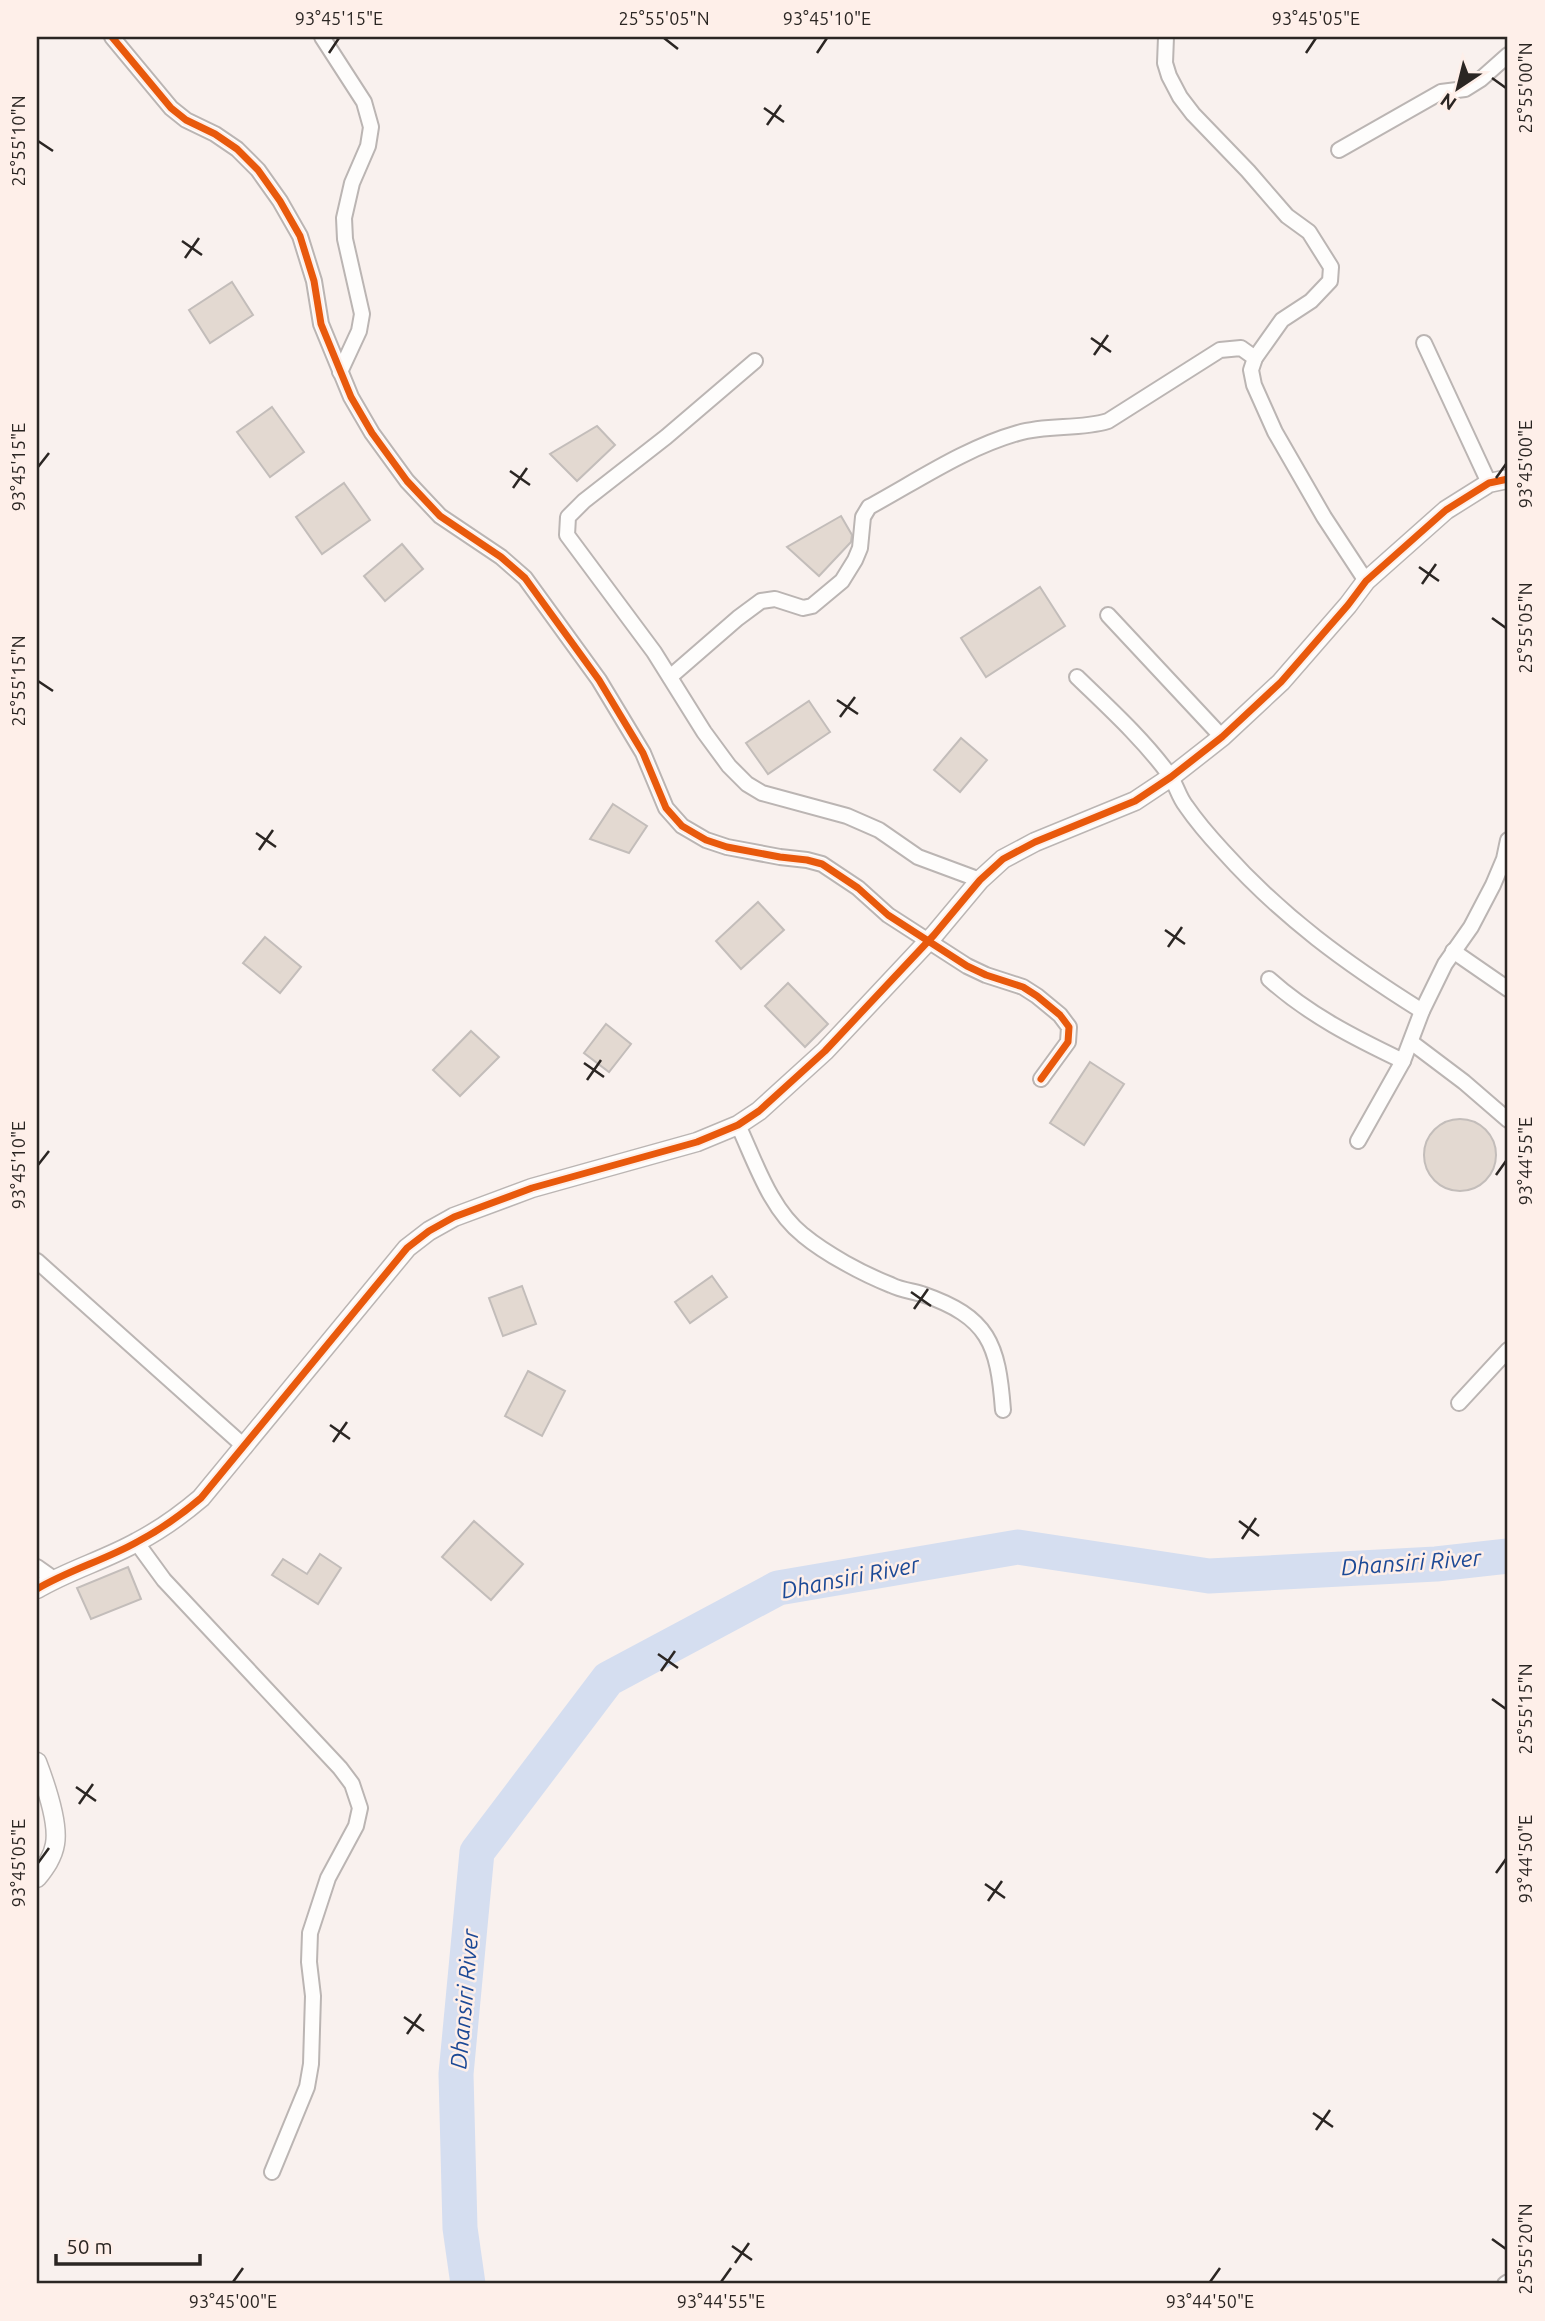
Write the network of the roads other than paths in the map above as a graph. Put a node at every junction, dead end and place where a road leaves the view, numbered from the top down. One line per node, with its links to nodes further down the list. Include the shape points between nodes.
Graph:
1 (112, 37): 9 (street, via 171,108 237,149 280,201 300,236 321,324)
2 (323, 37): 9 (street, via 364,102 370,127 344,218 362,314)
3 (1166, 37): 7 (street, via 1165,63 1180,97 1287,216 1309,232 1331,267 1330,281 1282,320)
4 (1508, 55): 5 (street, via 1465,89 1441,92)
5 (1339, 150)
6 (1424, 343): 11 (street)
7 (1255, 358): 12 (street, via 1251,370 1254,385 1275,432); 14 (street, via 1241,348 1220,350 1108,421 1042,428 988,442 869,508 855,560 842,581 812,606 761,601)
8 (755, 361): 14 (street, via 568,517 567,535)
9 (340, 372): 20 (street, via 372,433 407,481 440,516 526,578 599,680 643,753 666,808 682,826 727,846 822,864 888,915)
10 (1508, 480): 11 (street)
11 (1489, 483): 12 (street, via 1446,510)
12 (1366, 581): 16 (street, via 1281,682)
13 (1108, 615): 16 (street)
14 (670, 677): 19 (street, via 704,732 747,784 762,793 847,816 879,830)
15 (1077, 677): 17 (street)
16 (1222, 737): 17 (street)
17 (1171, 777): 19 (street, via 1135,801 1003,859); 24 (street, via 1184,804 1224,852 1296,923 1338,957)
18 (1508, 840): 21 (street, via 1493,885)
19 (974, 887): 20 (street)
20 (931, 938): 27 (street, via 967,966 1023,987 1060,1015 1069,1027 1068,1042); 29 (street, via 825,1051)
21 (1453, 951): 23 (street); 24 (street)
22 (1269, 979): 26 (street, via 1324,1020)
23 (1508, 989)
24 (1422, 1011): 25 (street)
25 (1411, 1042): 26 (street); 28 (street)
26 (1403, 1061): 30 (street)
27 (1041, 1079)
28 (1508, 1120)
29 (738, 1125): 34 (street, via 786,1219 803,1235 892,1286 945,1304 982,1329 1000,1369); 35 (street, via 697,1142 532,1188 429,1231 407,1248)
30 (1358, 1142)
31 (37, 1261): 35 (street)
32 (1508, 1350): 33 (street)
33 (1459, 1403)
34 (1003, 1410)
35 (245, 1447): 36 (street, via 201,1499)
36 (137, 1542): 38 (street); 42 (street, via 164,1580 340,1768 352,1784 360,1808 356,1826 319,1901 310,1933 311,2064 307,2087)
37 (37, 1567): 38 (street)
38 (54, 1579): 39 (street)
39 (37, 1589)
40 (37, 1762): 41 (street, via 48,1791 56,1843)
41 (37, 1878)
42 (272, 2172)

